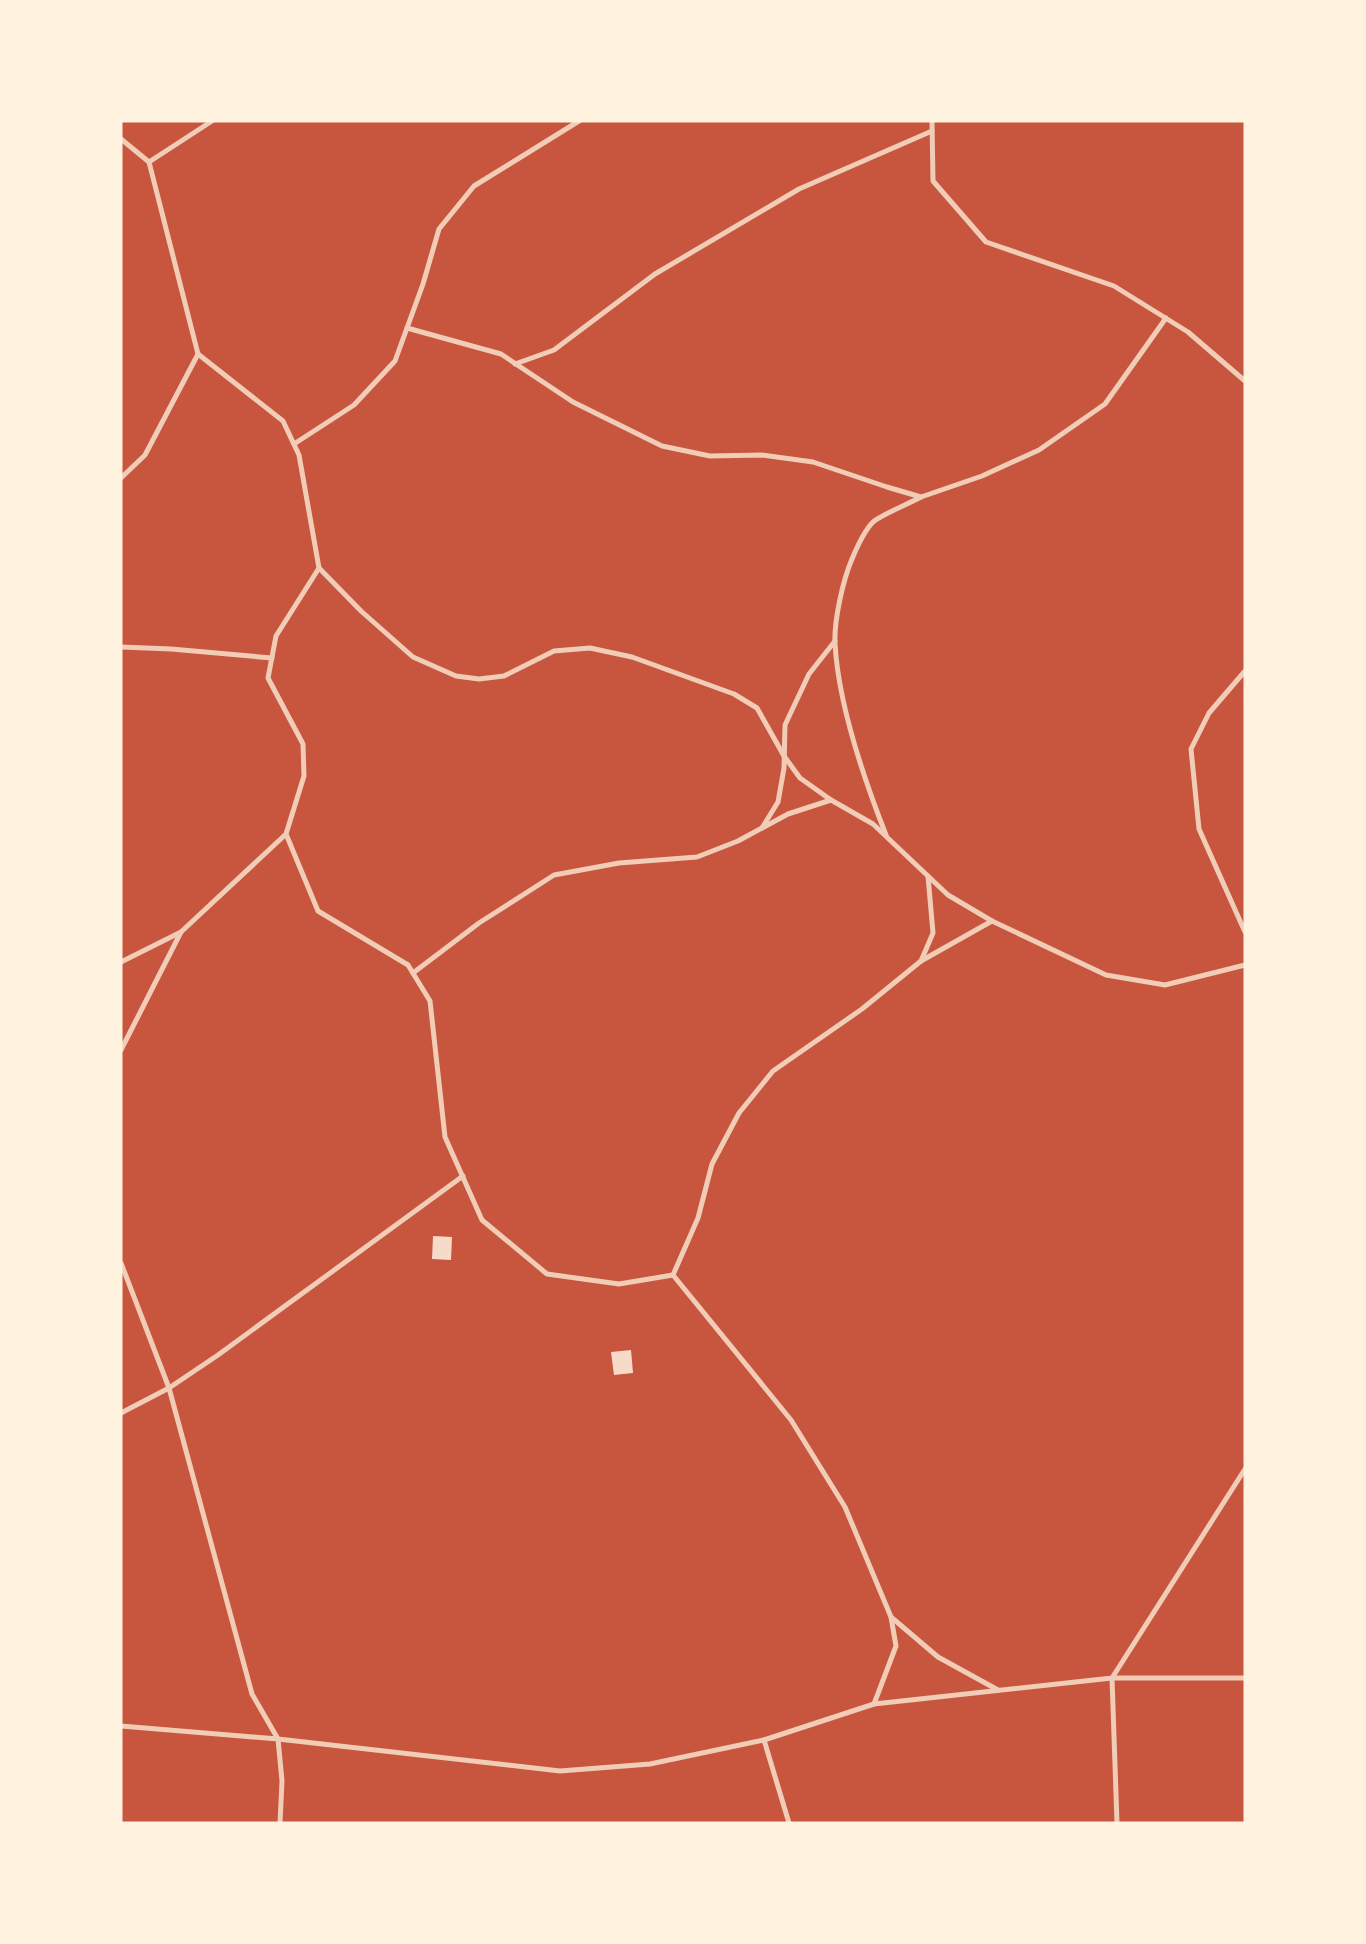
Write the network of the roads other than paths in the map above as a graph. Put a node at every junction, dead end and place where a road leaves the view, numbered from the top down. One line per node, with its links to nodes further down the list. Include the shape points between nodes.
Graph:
1 (212, 121): 6 (lane)
2 (579, 121): 8 (lane, via 474,186 439,229)
3 (932, 121): 4 (lane)
4 (932, 131): 7 (lane, via 933,181 986,242 1114,286); 10 (lane, via 799,189 656,274 554,350)
5 (121, 139): 6 (lane)
6 (149, 162): 9 (lane)
7 (1166, 318): 11 (lane, via 1188,331); 14 (lane, via 1105,404 1039,450)
8 (407, 328): 10 (lane, via 500,354); 12 (lane, via 395,361 354,405)
9 (198, 354): 12 (lane, via 283,421); 13 (lane, via 145,455)
10 (515, 364): 14 (lane, via 573,402 662,446 710,457 762,455 813,462)
11 (1245, 382)
12 (295, 444): 15 (lane)
13 (121, 478)
14 (921, 497): 16 (lane, via 873,522 857,546 844,579)
15 (319, 568): 18 (lane, via 276,636); 20 (lane, via 413,657 456,676 505,676 554,651 590,648 632,657 734,694 757,708)
16 (835, 641): 20 (lane, via 809,674 785,726); 24 (lane, via 855,742)
17 (121, 647): 18 (lane)
18 (272, 658): 23 (lane, via 268,678 303,744 304,776)
19 (1245, 671): 28 (lane, via 1209,713 1191,749 1199,829)
20 (784, 756): 21 (lane, via 800,778); 22 (lane, via 778,802)
21 (831, 800): 22 (lane); 24 (lane, via 873,824)
22 (762, 828): 32 (lane, via 697,857 619,863 554,875)
23 (286, 834): 27 (lane); 32 (lane, via 318,911 408,965)
24 (887, 838): 25 (lane)
25 (928, 876): 26 (lane, via 948,895); 29 (lane, via 933,933)
26 (992, 921): 29 (lane); 31 (lane, via 1106,975 1165,985)
27 (181, 932): 30 (lane); 34 (lane)
28 (1245, 932)
29 (921, 961): 38 (lane, via 773,1072 739,1113 712,1164 698,1218)
30 (121, 962)
31 (1245, 965)
32 (413, 973): 36 (lane, via 430,1001 445,1137)
33 (121, 1031): 34 (lane)
34 (127, 1037): 35 (lane)
35 (121, 1050)
36 (463, 1176): 38 (lane, via 482,1220 547,1274 619,1284); 39 (lane)
37 (121, 1263): 39 (lane)
38 (673, 1275): 42 (lane, via 791,1420 845,1507)
39 (169, 1388): 40 (lane); 48 (lane, via 251,1695)
40 (121, 1413)
41 (1245, 1469): 43 (lane)
42 (891, 1617): 45 (lane, via 938,1657); 46 (lane, via 896,1646)
43 (1112, 1678): 44 (lane); 45 (lane); 52 (lane)
44 (1245, 1678)
45 (998, 1690): 46 (lane)
46 (874, 1704): 49 (lane)
47 (121, 1726): 48 (lane)
48 (278, 1739): 49 (lane, via 560,1771 650,1764); 50 (lane)
49 (764, 1740): 51 (lane)
50 (280, 1823)
51 (789, 1823)
52 (1117, 1823)

